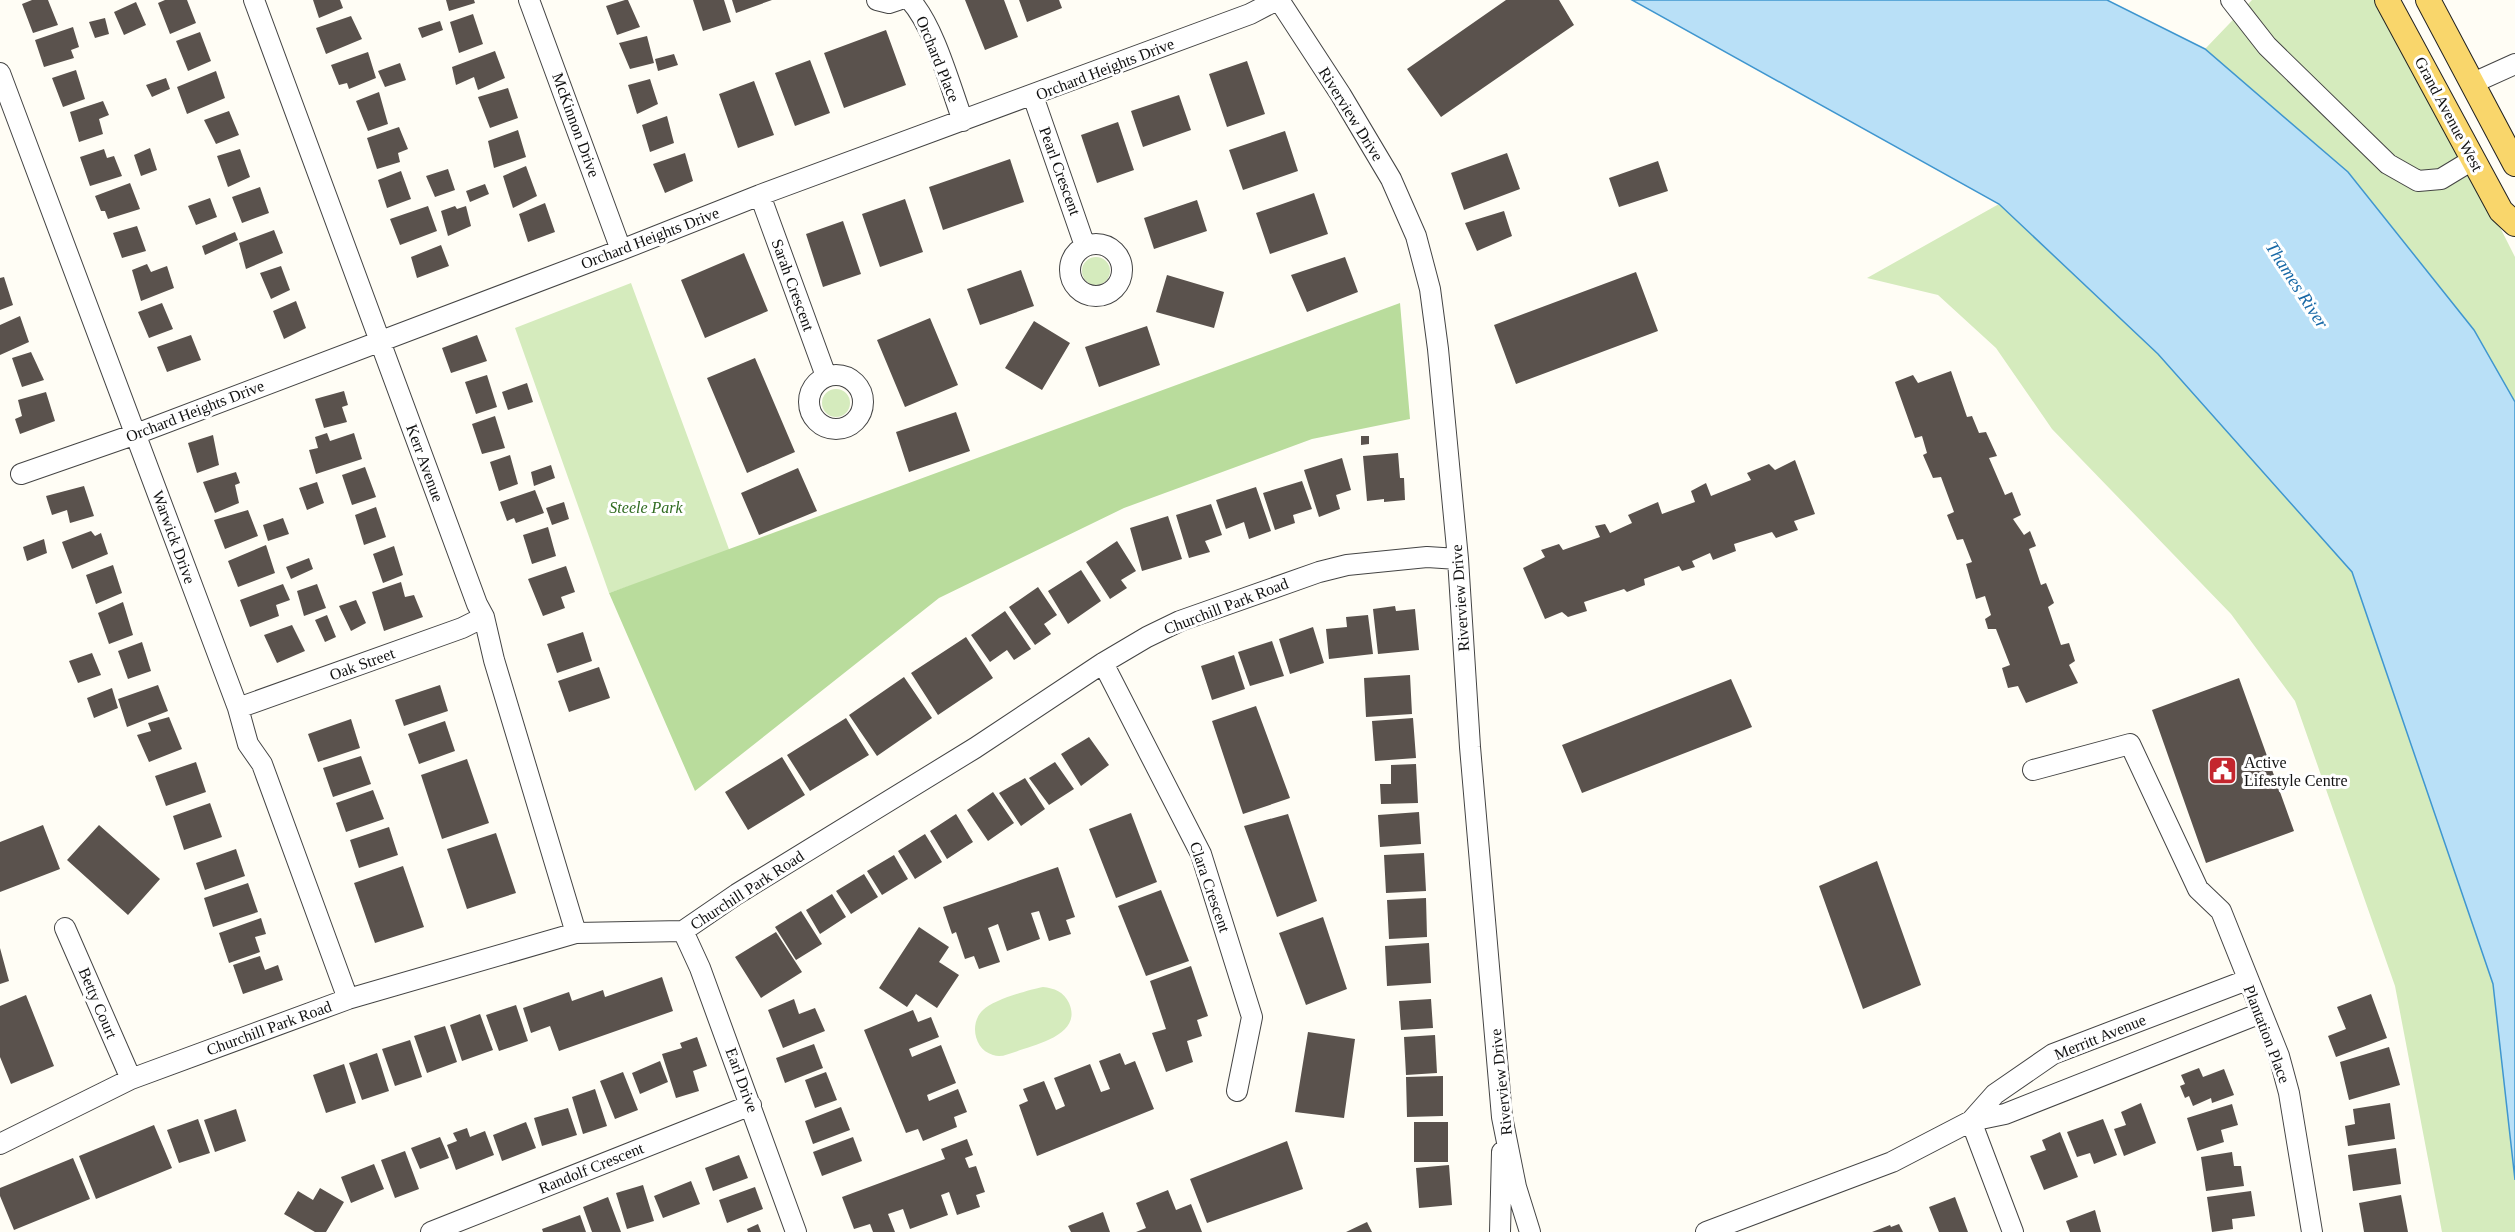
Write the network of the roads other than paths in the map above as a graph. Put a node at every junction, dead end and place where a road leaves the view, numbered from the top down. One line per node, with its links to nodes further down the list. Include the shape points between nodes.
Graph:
1 (254, 0): 21 (street, Kerr Avenue)
2 (529, 0): 20 (street, McKinnon Drive)
3 (877, 0): 4 (street, Orchard Place)
4 (898, 0)
5 (910, 0): 14 (street, Orchard Place, via 930,33)
6 (1278, 0): 13 (street, Orchard Heights Drive); 25 (street, Riverview Drive, via 1381,161 1416,236 1434,319)
7 (2231, 0): 15 (street, via 2267,46 2388,164 2418,181 2441,179)
8 (2387, 0): 15 (main road, Grand Avenue West)
9 (2428, 0): 12 (main road)
10 (2515, 63): 12 (street)
11 (0, 73): 23 (street, Warwick Drive)
12 (2472, 83): 16 (main road)
13 (1033, 96): 14 (street, Orchard Heights Drive); 19 (street, Pearl Crescent)
14 (963, 121): 17 (street, Orchard Heights Drive)
15 (2474, 159): 18 (main road, Grand Avenue West, via 2501,211)
16 (2515, 164)
17 (760, 195): 20 (street, Orchard Heights Drive); 22 (street, Sarah Crescent)
18 (2515, 224)
19 (1086, 246)
20 (621, 250): 21 (street, Orchard Heights Drive)
21 (380, 340): 23 (street, Orchard Heights Drive); 26 (street, Kerr Avenue)
22 (826, 376)
23 (136, 434): 24 (street, Orchard Heights Drive); 28 (street, Warwick Drive)
24 (21, 474)
25 (1458, 559): 27 (street, Churchill Park Road, via 1420,558 1347,565 1319,572 1180,621); 39 (street, Riverview Drive)
26 (484, 617): 28 (street, Oak Street); 32 (street, Kerr Avenue)
27 (1103, 663): 31 (street, Churchill Park Road); 37 (street, Clara Crescent, via 1205,865 1252,1017)
28 (238, 708): 34 (street, Warwick Drive, via 248,744 262,764)
29 (2033, 770): 33 (street, Plantation Place, via 2130,744 2198,889 2221,911)
30 (65, 928): 36 (street, Betty Court)
31 (683, 931): 32 (street, Churchill Park Road); 38 (street, Earl Drive)
32 (576, 933): 34 (street, Churchill Park Road)
33 (2247, 980): 35 (street, Plantation Place); 40 (street, Merritt Avenue, via 2053,1054 1995,1094)
34 (348, 999): 36 (street, Churchill Park Road)
35 (2260, 1013): 40 (street, Merritt Avenue, via 2005,1114); 48 (street, Plantation Place, via 2285,1074)
36 (131, 1079): 41 (street, Churchill Park Road)
37 (1237, 1091)
38 (751, 1105): 42 (street, Randolf Crescent); 43 (street, Earl Drive)
39 (1502, 1116): 44 (street); 45 (street, Riverview Drive, via 1516,1187)
40 (1971, 1121): 46 (street, Merritt Avenue, via 1892,1162); 47 (street)
41 (0, 1144)
42 (431, 1232)
43 (796, 1232)
44 (1500, 1232)
45 (1530, 1232)
46 (1706, 1232)
47 (2013, 1232)
48 (2312, 1232)

